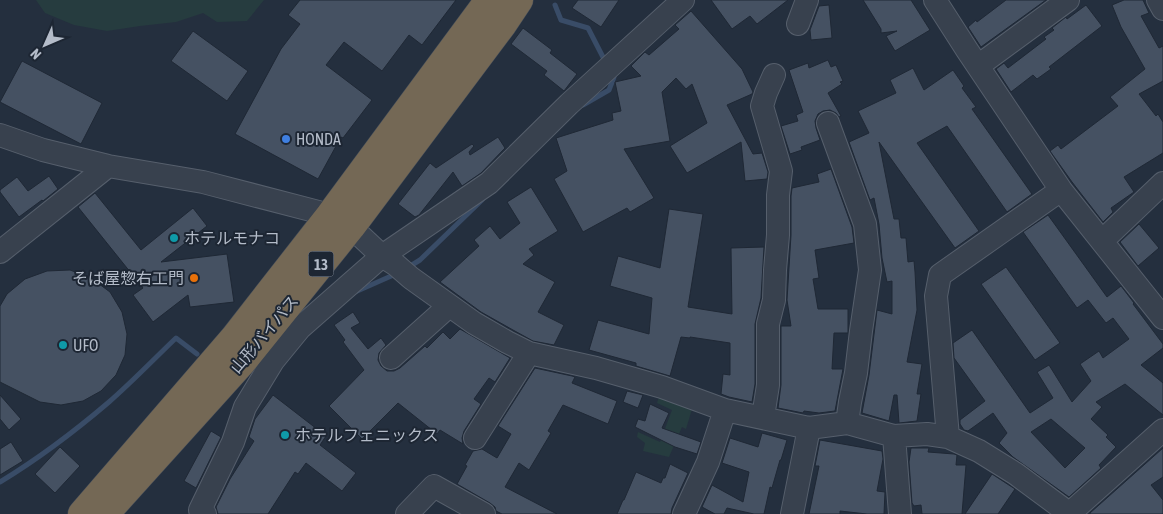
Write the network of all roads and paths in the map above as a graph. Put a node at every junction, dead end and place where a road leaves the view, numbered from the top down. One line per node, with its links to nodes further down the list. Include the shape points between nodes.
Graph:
1 (489, 0): 17 (highway, 山形バイパス / 13)
2 (519, 0): 17 (highway, 山形バイパス / 13, via 503,24)
3 (682, 0): 20 (street, via 489,183)
4 (807, 0): 9 (street)
5 (935, 0): 10 (street)
6 (1068, 0): 10 (street)
7 (1158, 0): 8 (street)
8 (1163, 9)
9 (798, 24)
10 (978, 66): 16 (street)
11 (774, 75): 26 (street, via 762,106 781,171 774,300 768,324 768,385)
12 (828, 123): 27 (street, via 865,224 870,270)
13 (0, 135): 14 (street, via 43,150)
14 (108, 166): 17 (street, via 203,182); 19 (street)
15 (1163, 183): 18 (street)
16 (1061, 190): 18 (street); 31 (street, via 940,275 936,296)
17 (341, 221): 20 (street); 34 (highway, 山形バイパス / 13, via 234,338); 35 (highway, 山形バイパス / 13, via 243,361)
18 (1102, 241): 22 (street)
19 (0, 252)
20 (396, 266): 21 (street); 33 (street, via 300,328 273,361 245,407 233,442)
21 (450, 306): 23 (street); 24 (street)
22 (1163, 318)
23 (529, 353): 25 (street, via 662,387); 32 (street)
24 (392, 358)
25 (725, 410): 26 (street); 38 (street, via 708,462)
26 (763, 417): 28 (street)
27 (848, 423): 28 (street); 30 (street)
28 (809, 428): 39 (street)
29 (1163, 430): 41 (street)
30 (894, 436): 31 (street, via 927,434); 40 (street)
31 (948, 437): 41 (street, via 1016,474)
32 (475, 438)
33 (200, 513)
34 (82, 514)
35 (105, 514)
36 (407, 514): 37 (street, via 434,486)
37 (484, 514)
38 (684, 514)
39 (792, 514)
40 (900, 514)
41 (1070, 514)

